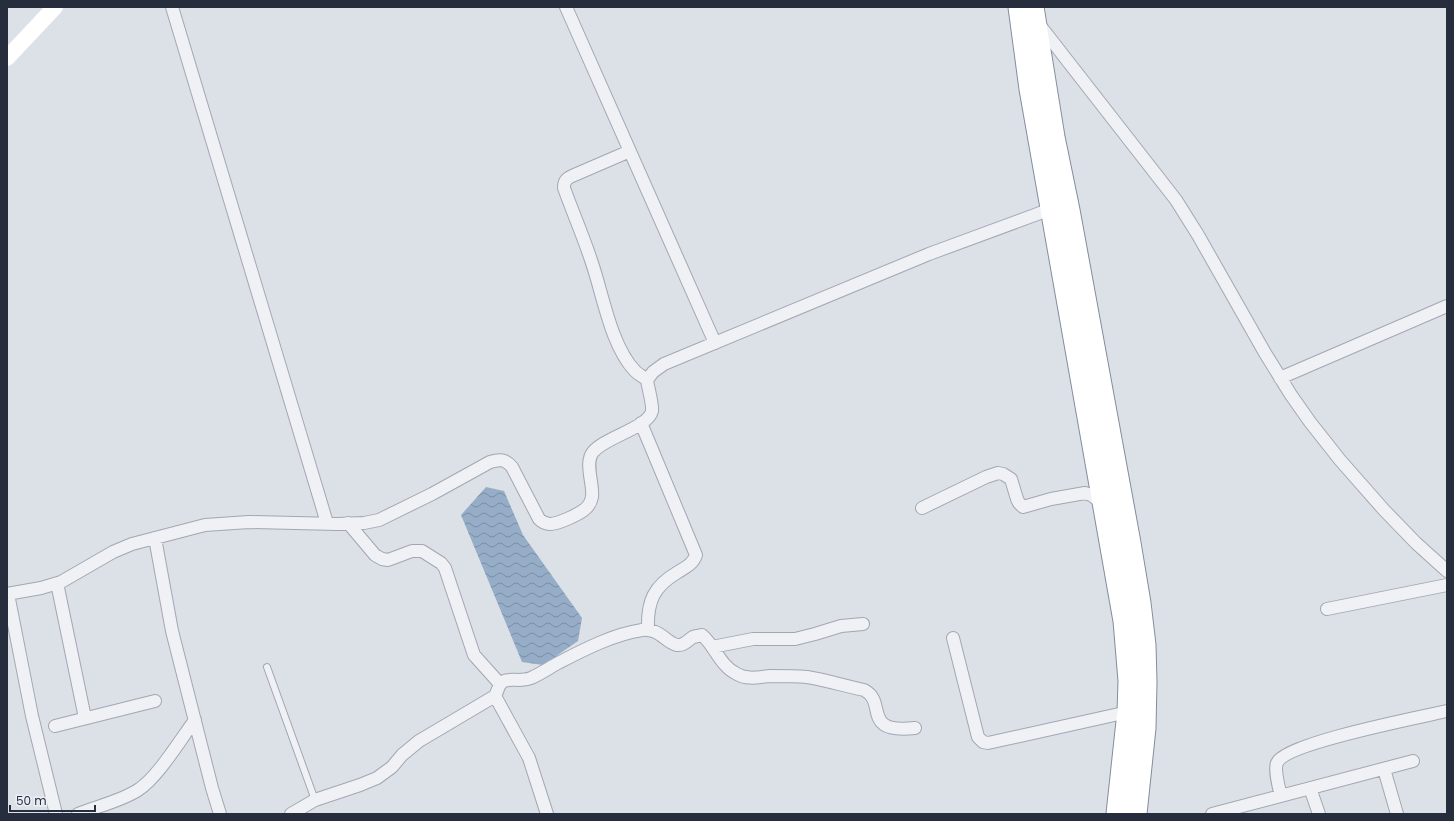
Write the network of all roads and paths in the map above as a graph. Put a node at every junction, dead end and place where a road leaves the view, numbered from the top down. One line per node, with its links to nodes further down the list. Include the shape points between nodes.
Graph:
1 (55, 7): 5 (street)
2 (172, 7): 15 (street)
3 (566, 7): 6 (street)
4 (1029, 10): 7 (highway, via 1030,89); 10 (street, via 1176,200); 42 (highway, via 1069,210 1130,543 1145,645 1145,728)
5 (7, 58)
6 (630, 151): 9 (street); 11 (street, via 566,179 564,188 593,264 616,338 624,356 635,371)
7 (1051, 209): 9 (street, via 929,254); 13 (highway)
8 (1446, 306): 10 (street)
9 (715, 343): 11 (street, via 664,364 653,372)
10 (1280, 378): 18 (street, via 1310,422 1362,485 1416,543)
11 (648, 380): 12 (street, via 652,410 649,417)
12 (641, 423): 16 (street, via 606,441 591,454 590,504 584,510 557,522 544,523 539,519 512,467 500,459 389,516 371,522); 24 (street, via 696,555 692,563 668,578 656,591 649,605)
13 (1104, 505): 14 (street, via 1085,493 1023,507 1019,503 1011,479 998,473); 32 (highway, via 1124,621)
14 (922, 508)
15 (327, 523): 16 (street); 17 (street, via 226,523 192,528)
16 (348, 523): 28 (street, via 375,555 382,559 388,560 417,550 441,563 445,568 474,655)
17 (155, 538): 19 (street, via 122,548); 34 (street, via 172,631)
18 (1447, 571)
19 (57, 583): 21 (street); 33 (street)
20 (1447, 586): 22 (street)
21 (7, 594): 43 (street, via 32,716)
22 (1327, 608)
23 (863, 624): 26 (street, via 841,626 795,639 753,639)
24 (648, 630): 26 (street, via 679,646 693,637 702,636); 28 (street, via 624,634 593,646 526,680 508,680)
25 (953, 638): 32 (street, via 978,737 983,742)
26 (712, 647): 36 (street, via 730,670 744,677 807,678 864,690 873,698 878,719 882,723 895,728)
27 (267, 667): 41 (lane)
28 (500, 684): 29 (street)
29 (495, 696): 41 (street, via 419,741 377,778); 47 (street, via 527,752)
30 (155, 701): 33 (street)
31 (1447, 711): 40 (street, via 1346,733 1282,756 1277,762 1276,769)
32 (1128, 712): 42 (highway)
33 (85, 718): 35 (street)
34 (195, 720): 44 (street, via 157,770 139,789); 45 (street)
35 (55, 726)
36 (915, 728)
37 (1413, 761): 38 (street)
38 (1384, 769): 39 (street); 50 (street)
39 (1310, 788): 40 (street); 49 (street)
40 (1281, 796): 48 (street)
41 (315, 800): 46 (street)
42 (1124, 813)
43 (56, 814)
44 (78, 814)
45 (220, 814)
46 (291, 814)
47 (547, 814)
48 (1212, 814)
49 (1319, 814)
50 (1397, 814)

